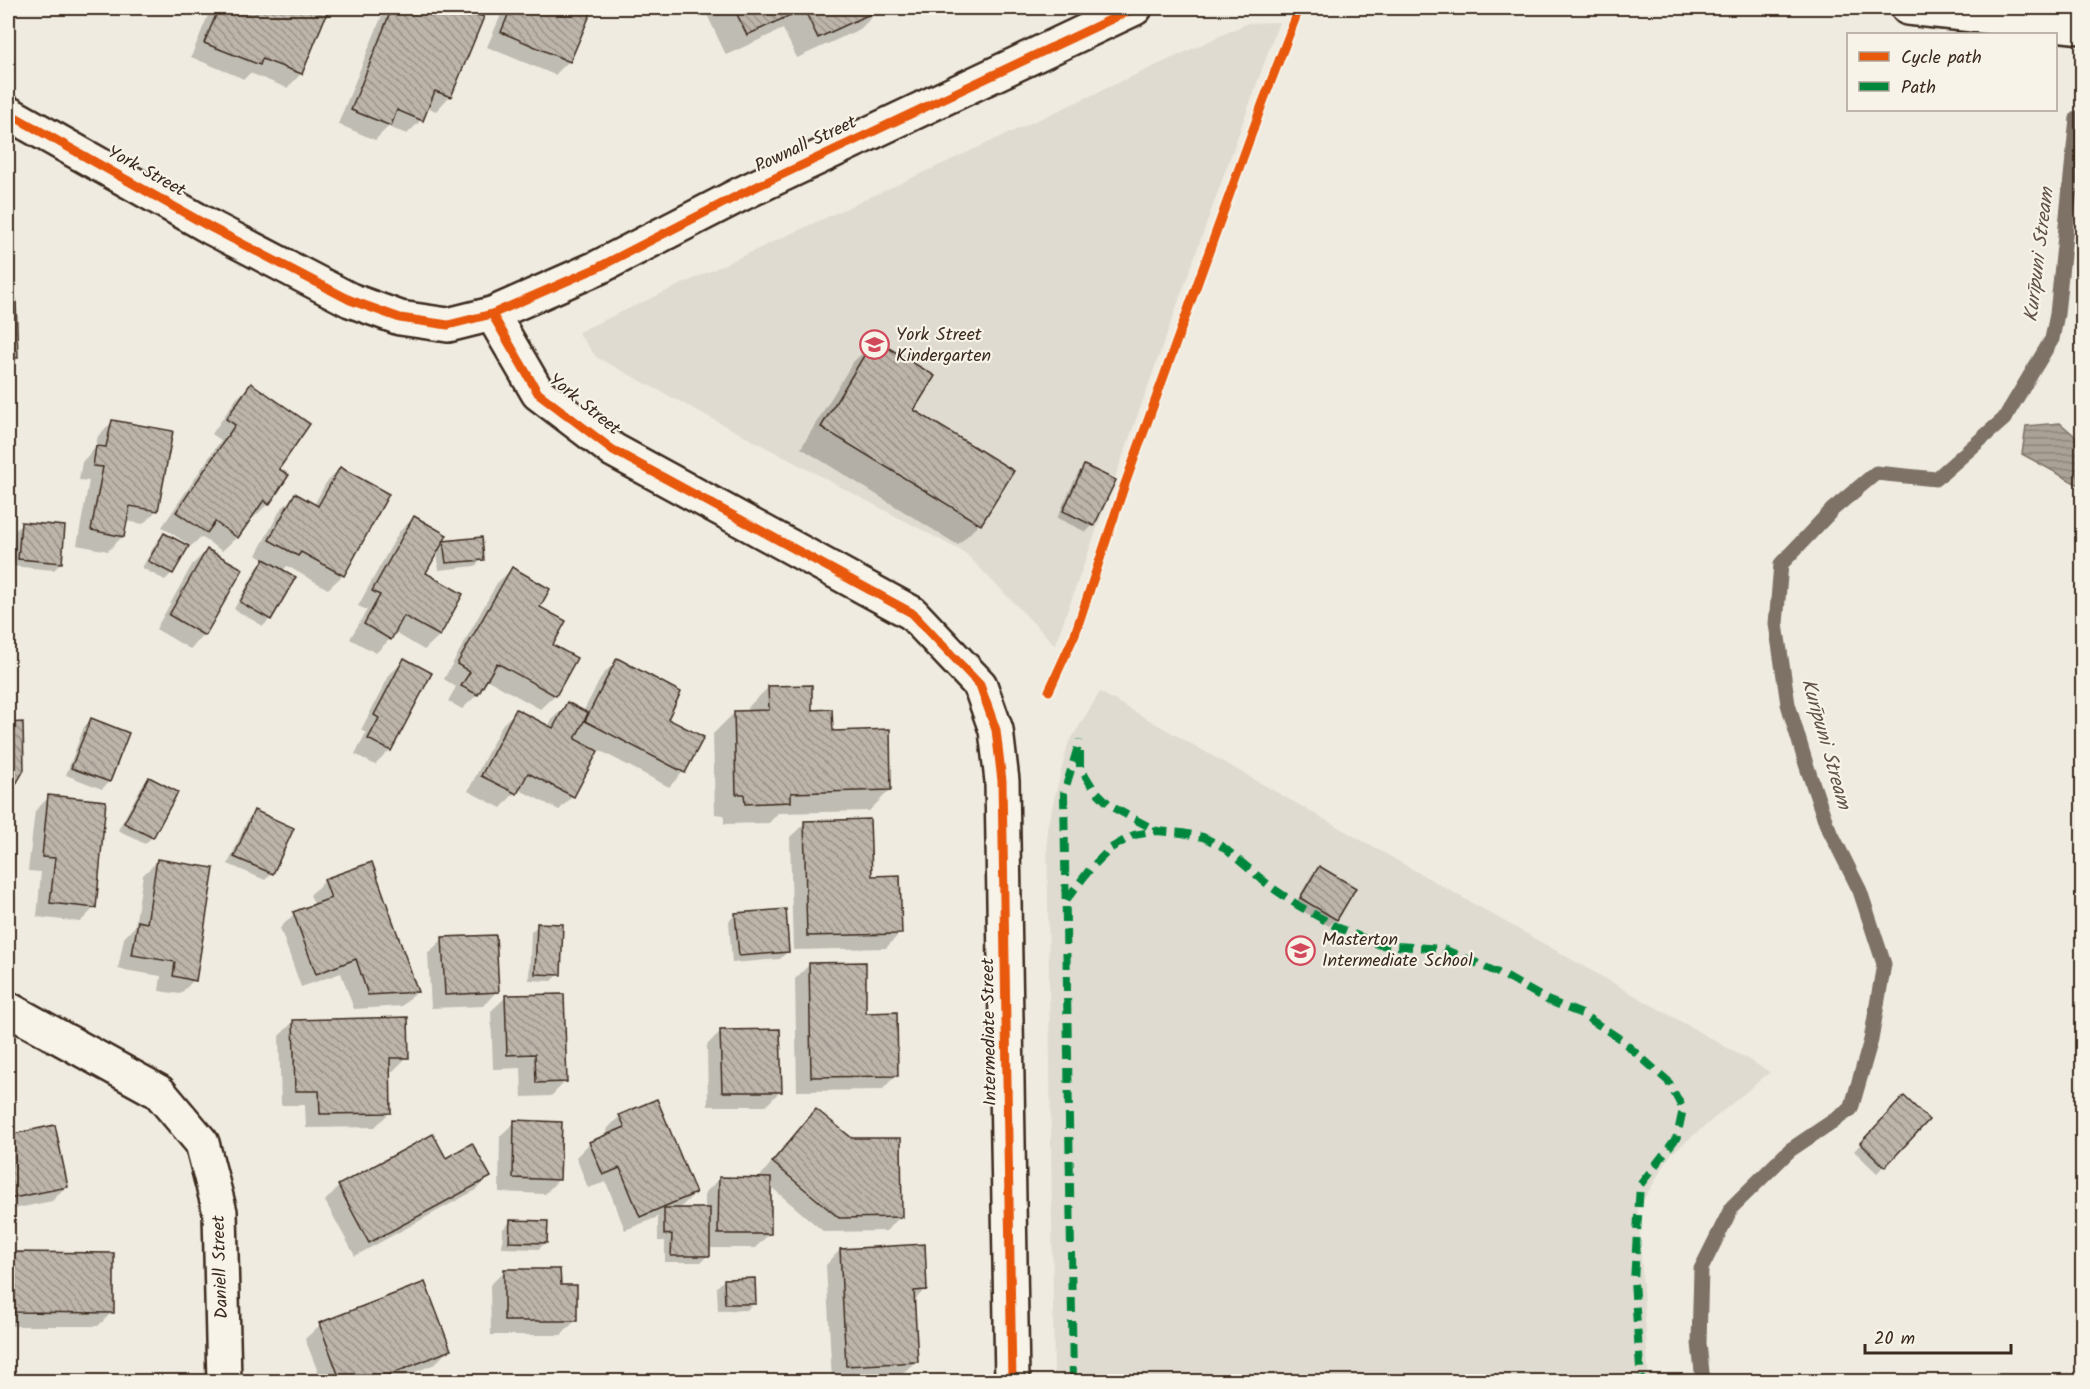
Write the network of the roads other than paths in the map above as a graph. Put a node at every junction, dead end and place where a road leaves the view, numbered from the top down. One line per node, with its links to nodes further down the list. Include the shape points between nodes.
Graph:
1 (1135, 8): 5 (street, Pownall Street, via 741,194 599,267)
2 (1908, 8): 3 (street)
3 (2082, 27)
4 (8, 113): 5 (street, York Street, via 210,227 350,300 400,318 448,325)
5 (492, 314): 6 (street, York Street, via 538,393 547,400 614,450 912,613)
6 (980, 686): 9 (street, Intermediate Street, via 996,730 1002,781)
7 (8, 1008): 8 (street, Daniell Street, via 159,1092 202,1143 220,1212)
8 (224, 1382)
9 (1012, 1382)

